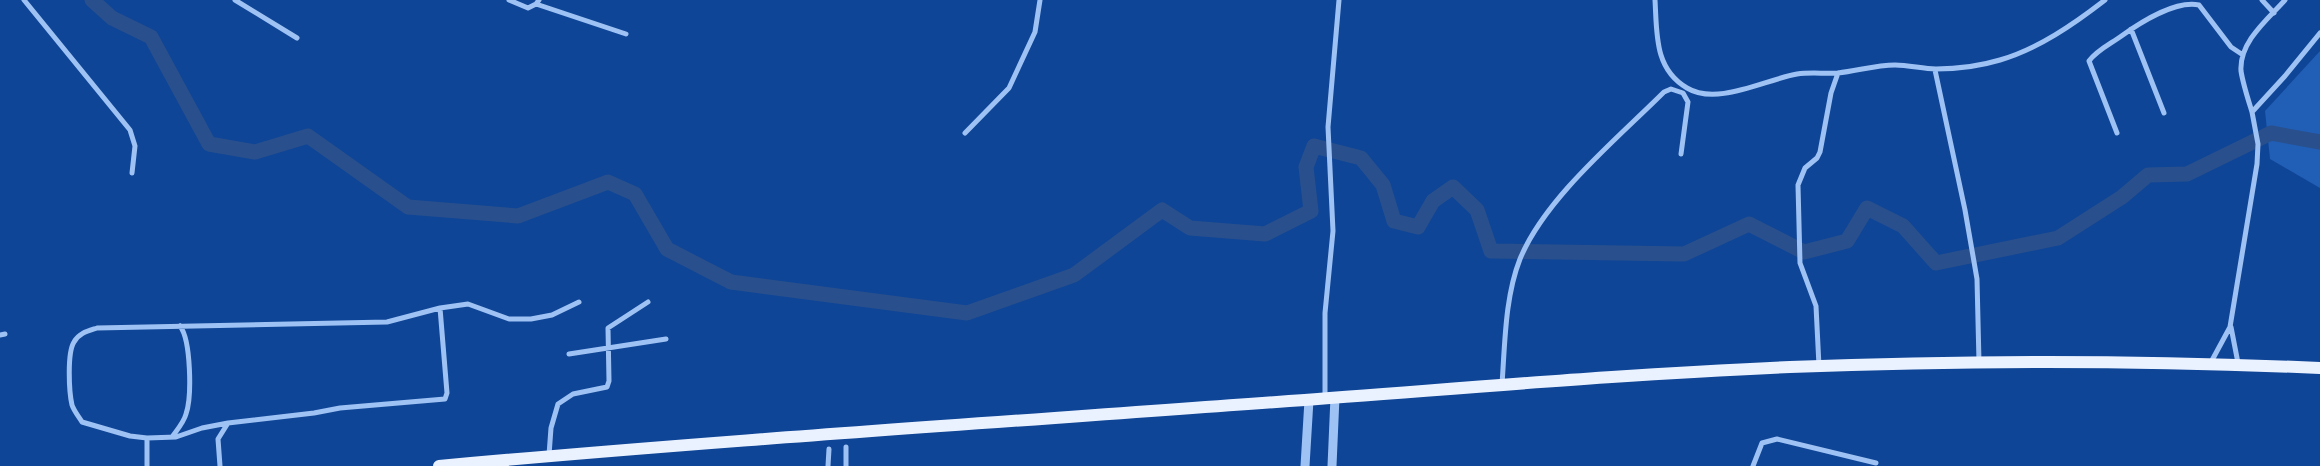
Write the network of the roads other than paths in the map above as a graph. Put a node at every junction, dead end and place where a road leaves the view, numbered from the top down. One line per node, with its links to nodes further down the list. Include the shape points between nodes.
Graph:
1 (24, 0): 24 (street, via 130,130 135,146)
2 (235, 0): 15 (street)
3 (509, 0): 10 (street, via 528,8)
4 (1040, 0): 21 (street, via 1035,32 1009,88)
5 (1339, 0): 39 (street, via 1328,127 1333,231 1324,313)
6 (1655, 0): 18 (street, via 1660,54 1665,67 1687,88 1704,95 1723,94 1804,73)
7 (2105, 0): 17 (street, via 2077,22 2003,60)
8 (2262, 0): 11 (street)
9 (2285, 0): 11 (street)
10 (537, 2): 14 (street)
11 (2274, 12): 16 (street, via 2252,36)
12 (2131, 29): 16 (street, via 2162,9 2184,1 2194,2 2200,5 2231,47); 20 (street); 22 (street, via 2089,61)
13 (2320, 33): 19 (street)
14 (626, 34)
15 (297, 38)
16 (2243, 55): 19 (street, via 2241,70)
17 (1935, 70): 18 (street, via 1893,65); 33 (street, via 1977,280)
18 (1838, 73): 36 (street, via 1820,152 1805,168 1798,185 1800,263 1816,306)
19 (2252, 112): 29 (street, via 2258,144)
20 (2164, 113)
21 (965, 133)
22 (2117, 133)
23 (1681, 154): 38 (street, via 1688,102 1683,93 1671,89 1664,92 1567,188 1531,236 1519,261 1509,305)
24 (132, 173)
25 (579, 302): 27 (street, via 552,315 531,320 509,318 468,304)
26 (648, 302): 31 (street, via 611,324)
27 (440, 308): 28 (street, via 387,322); 41 (street, via 445,399 340,408)
28 (180, 326): 42 (street, via 97,328 81,334 73,343 72,407 82,422); 43 (street, via 188,346 188,405 186,416)
29 (2230, 327): 34 (street); 35 (street)
30 (666, 339): 31 (street)
31 (607, 346): 32 (street); 46 (street, via 607,387 573,394 558,404 551,428)
32 (569, 354)
33 (1979, 362): 34 (main road); 36 (main road)
34 (2210, 364): 35 (main road)
35 (2238, 365): 37 (main road)
36 (1819, 366): 38 (main road)
37 (2320, 368)
38 (1502, 385): 39 (main road)
39 (1330, 398): 40 (main road); 54 (street)
40 (1309, 400): 46 (main road); 53 (street)
41 (228, 423): 43 (street); 49 (street, via 218,439)
42 (147, 438): 43 (street); 48 (street)
43 (172, 438)
44 (846, 447): 52 (street)
45 (829, 449): 51 (street)
46 (549, 456): 50 (main road)
47 (1876, 463): 55 (street, via 1777,440 1762,443)
48 (147, 466)
49 (220, 466)
50 (439, 466)
51 (828, 466)
52 (846, 466)
53 (1305, 466)
54 (1332, 466)
55 (1753, 466)

